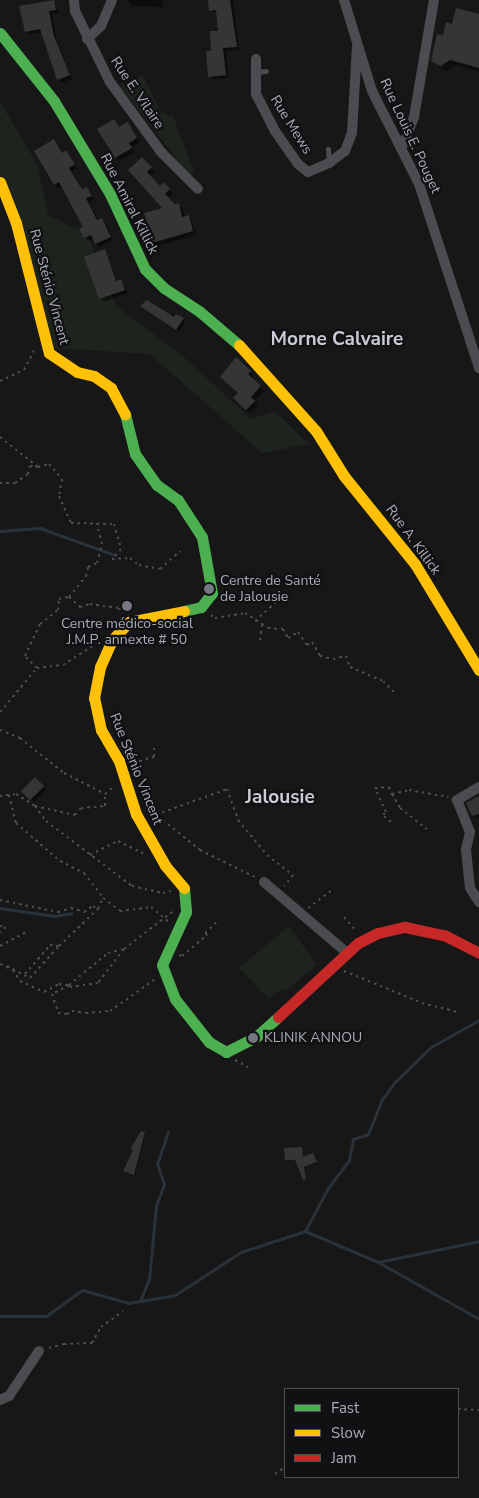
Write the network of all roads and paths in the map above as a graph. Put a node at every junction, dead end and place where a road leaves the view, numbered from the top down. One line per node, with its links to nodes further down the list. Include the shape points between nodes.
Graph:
1 (74, 0): 6 (street, Rue E. Vilaire, via 75,11)
2 (112, 0): 6 (street, via 98,30)
3 (344, 0): 7 (street, Rue Louis E. Pouget)
4 (434, 0): 9 (street, via 414,117)
5 (0, 34): 17 (street, Rue Amiral Killick, via 54,101 110,194 145,269 164,288 237,342)
6 (87, 39): 13 (street, Rue E. Vilaire, via 110,82 155,144)
7 (357, 43): 9 (street, Rue Louis E. Pouget, via 372,91); 11 (street, Rue Mews, via 352,133 345,151)
8 (256, 58): 11 (street, Rue Mews, via 260,71 256,94 298,164 308,172)
9 (402, 147): 15 (street, Rue Louis E. Pouget, via 420,184)
10 (328, 150): 11 (lane)
11 (328, 164)
12 (0, 182): 25 (street, Rue Sténio Vincent, via 16,223 49,353 76,372 94,376 111,388 124,409 135,454 157,486 178,500 202,537 212,593)
13 (198, 189)
14 (34, 350): 16 (path, via 24,370)
15 (479, 368)
16 (0, 381)
17 (316, 431): 32 (street, Rue A. Killick, via 344,476 415,564)
18 (0, 438): 19 (path)
19 (38, 467): 20 (path, via 30,466 28,474 15,483); 21 (path, via 49,464 62,479 59,496 71,523)
20 (0, 483)
21 (97, 524): 22 (path, via 114,524 121,549 112,559 130,558 139,565 160,569); 23 (path, via 102,544 97,562 88,567 86,576)
22 (180, 551)
23 (69, 597): 27 (path, via 80,607 90,604 119,608); 31 (path, via 59,599 58,610 40,624 25,656)
24 (278, 600): 26 (path)
25 (201, 607): 26 (path, via 215,618 240,612); 27 (street)
26 (254, 621): 28 (path)
27 (129, 622): 30 (street, Rue Sténio Vincent, via 112,640)
28 (262, 624): 29 (path); 33 (path, via 283,629 288,638 298,632 307,645 312,642 320,656 333,659 346,656 350,667 383,681)
29 (260, 640)
30 (108, 650): 31 (path, via 95,642 63,665); 37 (street, Rue Sténio Vincent, via 100,667 94,698 101,730)
31 (37, 668): 34 (path)
32 (479, 670)
33 (396, 694)
34 (0, 712)
35 (0, 730): 39 (path, via 20,738 64,773)
36 (154, 746): 37 (path, via 154,757)
37 (123, 772): 39 (path); 45 (street, Rue Sténio Vincent)
38 (479, 787): 43 (street)
39 (105, 794): 44 (path, via 104,806 81,808 75,815)
40 (392, 794): 43 (path, via 420,791); 46 (path, via 388,787 375,788 386,812 383,815); 47 (path, via 400,808)
41 (9, 795): 42 (path); 44 (path, via 16,794); 54 (path, via 16,823 60,861 84,873)
42 (0, 796)
43 (457, 800): 57 (street, via 470,832 466,850 470,888)
44 (35, 806): 49 (path, via 46,821)
45 (141, 821): 50 (path, via 163,820 200,850); 51 (street, Rue Sténio Vincent, via 176,883); 53 (path, via 227,789 238,820 267,855 292,876)
46 (391, 822)
47 (427, 829)
48 (146, 854): 49 (path, via 118,840)
49 (90, 855): 51 (path, via 132,886 163,893)
50 (264, 882): 53 (street)
51 (184, 889): 56 (street)
52 (332, 890): 59 (path)
53 (278, 893): 59 (street)
54 (104, 898): 58 (path); 61 (path, via 120,911 151,907)
55 (0, 900): 58 (path, via 58,912 71,908 84,912 92,906)
56 (186, 901): 61 (path); 64 (street, via 186,912)
57 (479, 902)
58 (98, 909): 69 (path)
59 (302, 912): 72 (street)
60 (344, 917): 67 (path)
61 (164, 918): 64 (path); 71 (path)
62 (218, 921): 70 (path, via 182,956)
63 (0, 926): 66 (path, via 6,927)
64 (178, 930): 70 (street)
65 (28, 931): 68 (path)
66 (0, 932)
67 (364, 940): 72 (street); 73 (street, via 404,927 444,935)
68 (0, 946)
69 (59, 946): 78 (path, via 50,945); 78 (path, via 33,976 30,978)
70 (169, 948): 79 (street, via 162,965)
71 (124, 949): 80 (path, via 108,953); 80 (path, via 98,983 85,987)
72 (347, 953): 76 (street)
73 (479, 953)
74 (0, 964): 75 (path)
75 (4, 965): 77 (path); 78 (path); 80 (path, via 13,970 20,981 44,992 60,984)
76 (333, 965): 79 (street, via 257,1036 226,1052 209,1042 175,998); 81 (path, via 422,1003)
77 (0, 969)
78 (25, 974)
79 (164, 975): 80 (path, via 136,990 110,1011 58,1013 52,994)
80 (69, 984)
81 (457, 1012)
82 (122, 1311): 83 (path, via 101,1327 92,1343 64,1344)
83 (39, 1351): 84 (street, via 9,1396)
84 (0, 1400)
85 (459, 1409): 86 (path)
86 (479, 1410)
87 (284, 1468): 88 (path)
88 (275, 1474)

